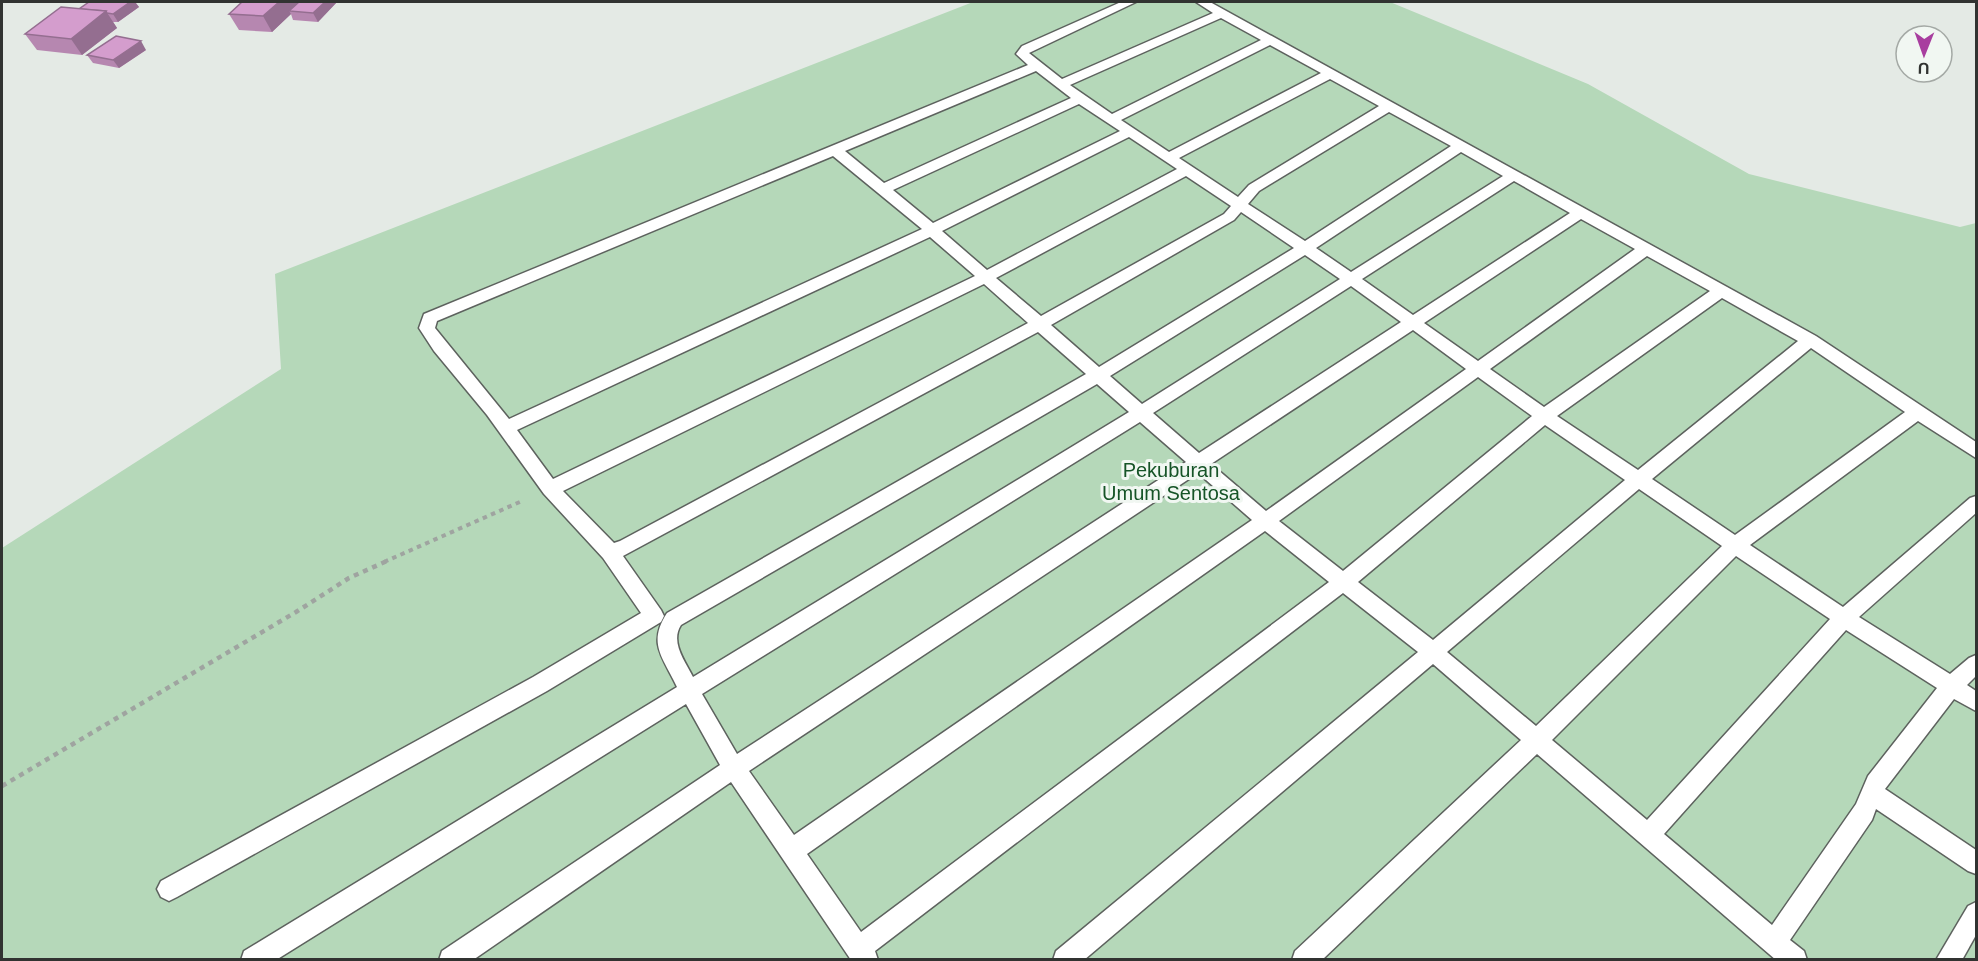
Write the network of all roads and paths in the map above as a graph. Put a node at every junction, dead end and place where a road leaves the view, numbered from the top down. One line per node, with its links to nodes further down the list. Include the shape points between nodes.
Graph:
1 (1130, 2): 5 (lane, via 1026,49 1022,54)
2 (1202, 2): 3 (lane)
3 (1222, 13): 4 (lane); 7 (lane)
4 (1271, 40): 6 (lane); 10 (lane)
5 (1036, 66): 7 (lane); 13 (lane)
6 (1331, 73): 9 (lane); 14 (lane)
7 (1060, 85): 8 (lane)
8 (1080, 99): 10 (lane); 17 (lane)
9 (1389, 106): 12 (lane); 18 (lane, via 1254,188)
10 (1111, 120): 11 (lane)
11 (1129, 132): 14 (lane); 20 (lane)
12 (1461, 146): 16 (lane); 21 (lane)
13 (835, 150): 17 (lane); 34 (lane, via 430,318 427,328 440,347)
14 (1168, 158): 15 (lane)
15 (1186, 170): 18 (lane); 23 (lane)
16 (1514, 175): 19 (lane); 24 (lane)
17 (882, 190): 20 (lane)
18 (1239, 203): 21 (lane); 27 (lane, via 1228,216)
19 (1581, 212): 22 (lane); 26 (lane)
20 (932, 230): 23 (lane); 34 (lane)
21 (1304, 247): 24 (lane); 30 (lane)
22 (1646, 249): 25 (lane); 29 (lane)
23 (984, 278): 27 (lane); 38 (lane)
24 (1353, 280): 26 (lane); 32 (lane)
25 (1721, 291): 28 (lane); 33 (lane)
26 (1413, 323): 29 (lane); 36 (lane)
27 (1038, 325): 30 (lane); 42 (lane, via 625,548)
28 (1810, 340): 31 (lane); 37 (lane)
29 (1478, 369): 33 (lane); 40 (lane)
30 (1097, 376): 32 (lane); 45 (lane, via 674,619)
31 (1918, 412): 35 (lane); 41 (lane)
32 (1142, 413): 36 (lane); 49 (lane)
33 (1544, 416): 37 (lane); 43 (lane)
34 (507, 428): 38 (lane)
35 (1977, 451)
36 (1201, 463): 40 (lane); 52 (lane)
37 (1638, 480): 41 (lane); 46 (lane)
38 (550, 489): 42 (lane); 53 (path, via 349,578)
39 (1977, 503): 44 (lane)
40 (1265, 521): 43 (lane); 56 (lane)
41 (1735, 545): 44 (lane); 51 (lane)
42 (610, 552): 45 (lane)
43 (1344, 582): 46 (lane); 61 (lane)
44 (1844, 618): 48 (lane); 55 (lane)
45 (660, 623): 49 (lane); 58 (lane, via 540,684)
46 (1433, 652): 51 (lane); 64 (lane)
47 (1977, 664): 48 (lane)
48 (1952, 685): 50 (lane); 54 (lane, via 1876,783)
49 (688, 691): 52 (lane); 62 (lane)
50 (1977, 702)
51 (1537, 740): 55 (lane); 65 (lane)
52 (734, 768): 56 (lane); 63 (lane)
53 (2, 786)
54 (1873, 794): 57 (lane); 60 (lane)
55 (1649, 835): 60 (lane)
56 (791, 851): 61 (lane)
57 (1977, 863)
58 (169, 889)
59 (1977, 914): 67 (lane)
60 (1774, 942): 66 (lane)
61 (862, 954)
62 (253, 960)
63 (451, 960)
64 (1065, 960)
65 (1304, 960)
66 (1795, 960)
67 (1947, 960)

